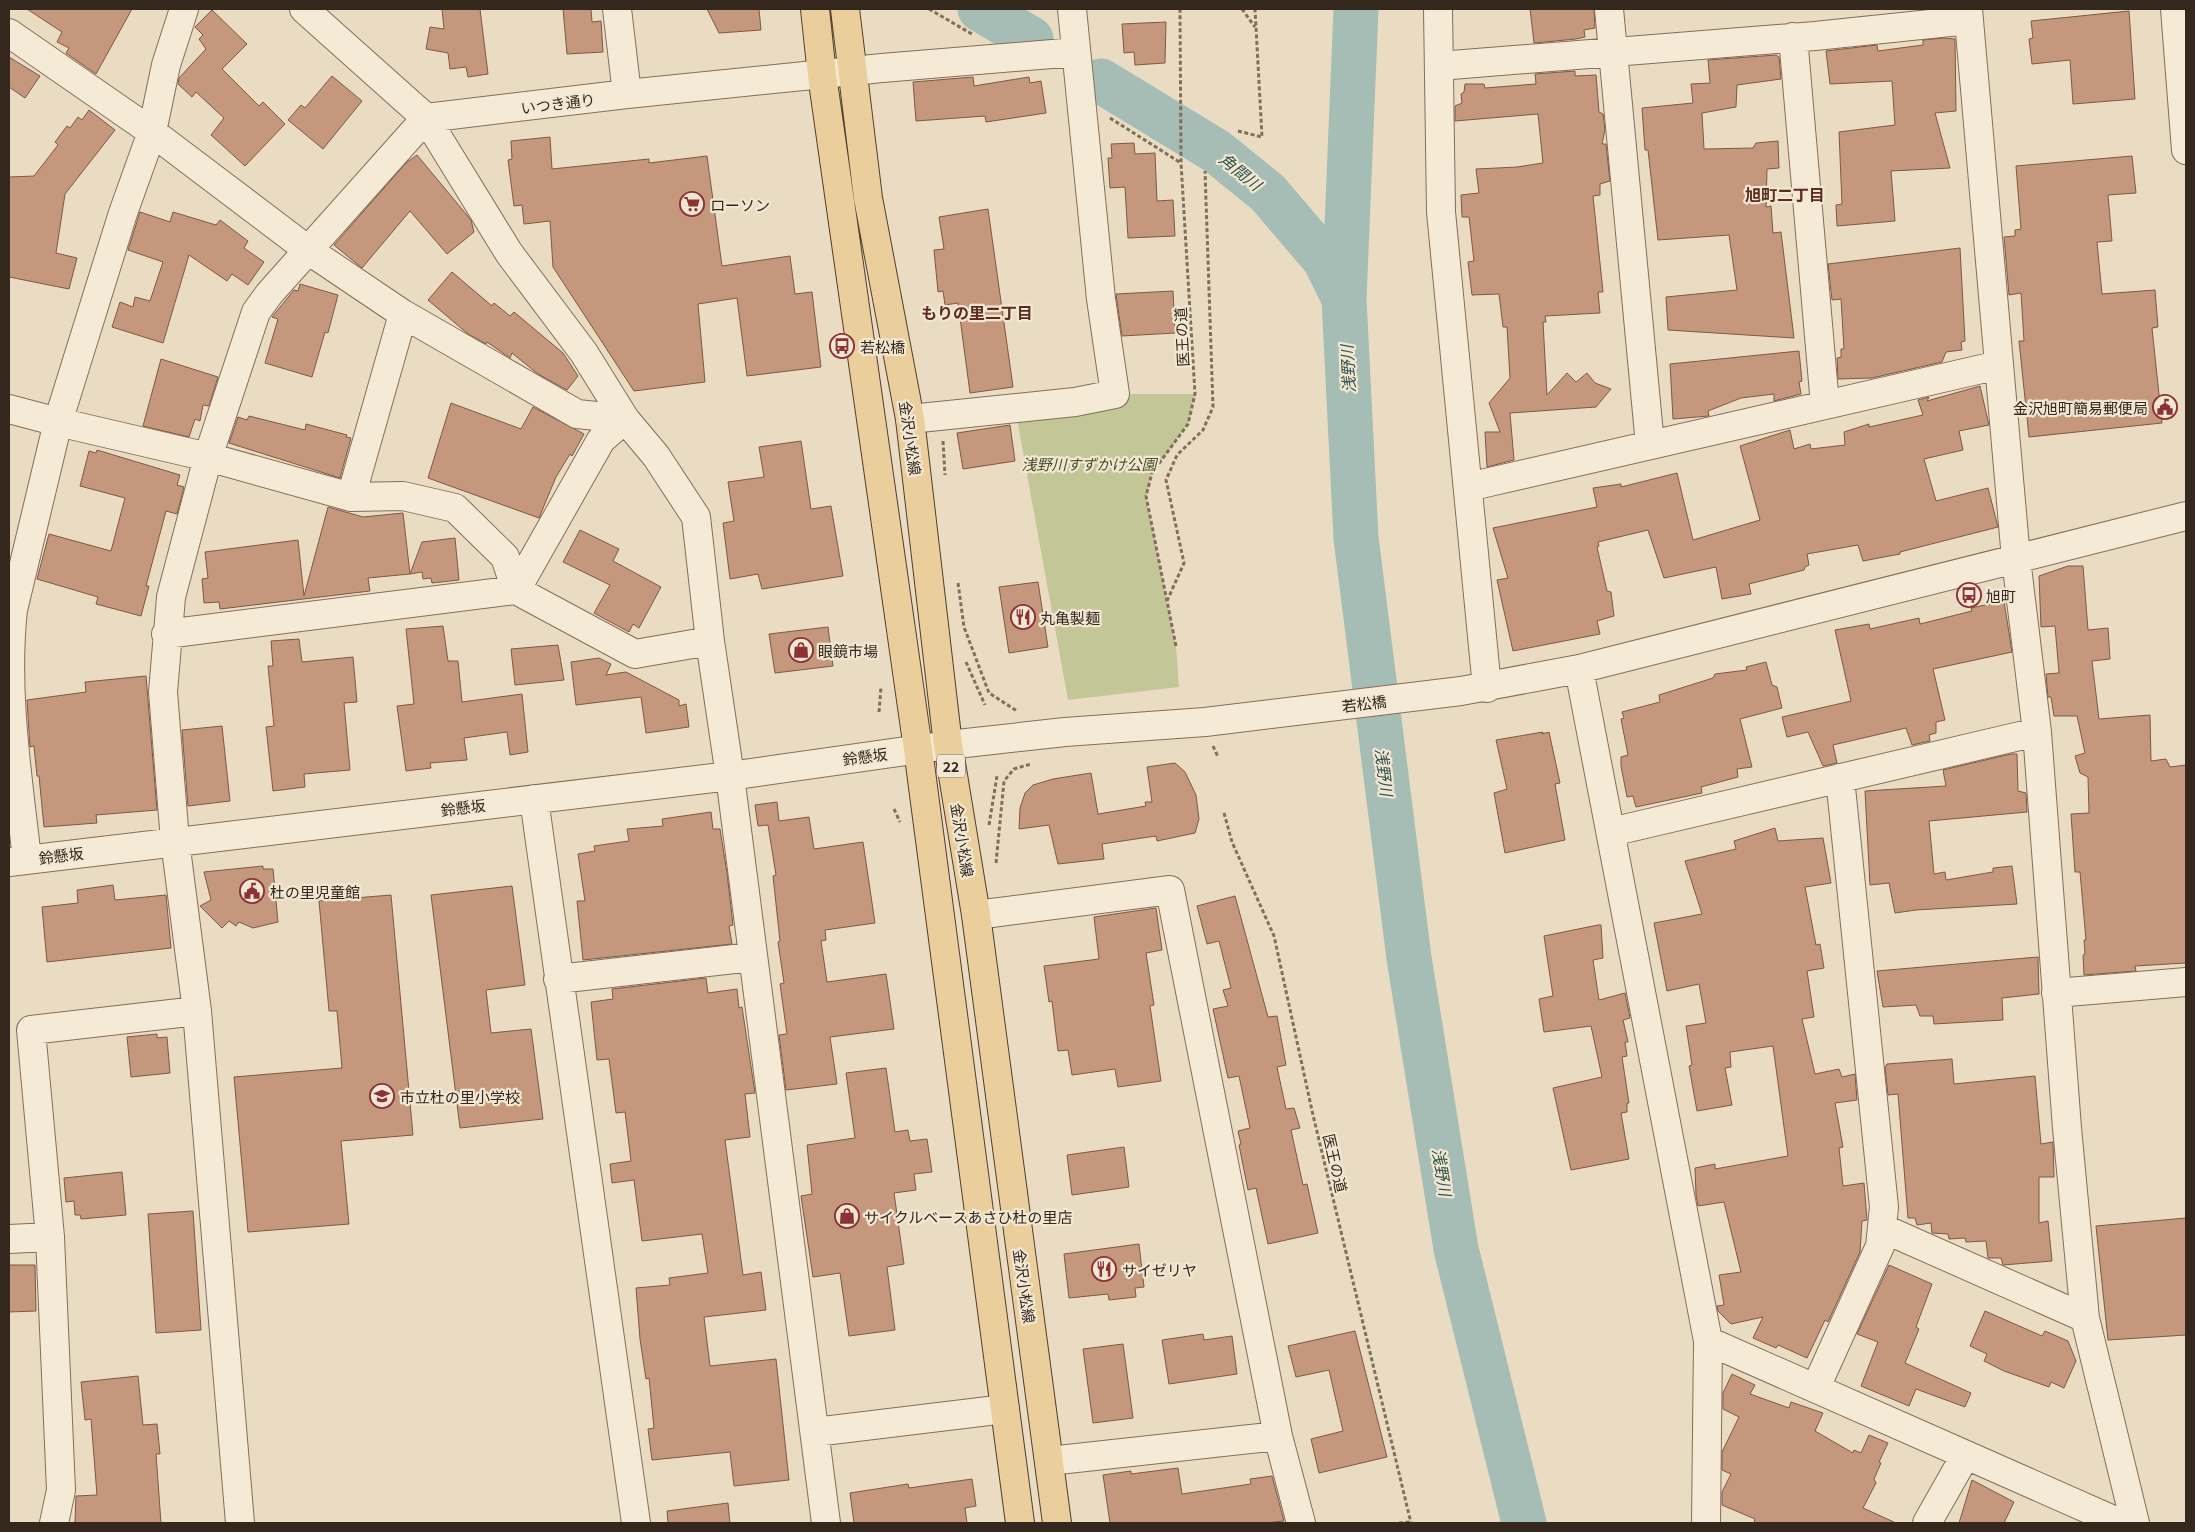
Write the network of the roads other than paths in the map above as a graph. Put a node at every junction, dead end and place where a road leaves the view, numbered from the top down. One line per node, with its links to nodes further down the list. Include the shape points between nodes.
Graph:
1 (184, 9): 20 (street, via 166,65)
2 (304, 9): 19 (street)
3 (617, 9): 18 (street)
4 (816, 9): 17 (main road, 22)
5 (845, 9): 16 (main road, 金沢小松線 / 22)
6 (1072, 9): 13 (street)
7 (1438, 9): 15 (street)
8 (1609, 9): 14 (street)
9 (2175, 9): 21 (street)
10 (1968, 14): 12 (street); 24 (street)
11 (9, 33): 20 (street)
12 (1793, 37): 14 (street); 25 (street)
13 (1076, 52): 16 (street, いつき通り); 28 (street, via 1101,299 1115,394 1075,402)
14 (1613, 52): 15 (street); 30 (street)
15 (1439, 66): 32 (street, via 1441,212)
16 (853, 73): 17 (street, いつき通り); 28 (main road, 金沢小松線 / 22, via 868,198)
17 (822, 75): 18 (street, いつき通り); 43 (main road, 22)
18 (627, 94): 19 (street, いつき通り)
19 (426, 118): 22 (street); 27 (street, via 509,253 584,353)
20 (152, 132): 22 (street); 29 (street, via 122,213)
21 (2186, 150)
22 (308, 250): 23 (street); 31 (street, via 256,312)
23 (403, 314): 27 (street, via 577,414); 33 (street)
24 (1999, 364): 25 (street); 35 (street)
25 (1825, 404): 30 (street)
26 (9, 408): 29 (street)
27 (624, 419): 36 (street, via 601,440); 38 (street, via 656,456 696,517)
28 (910, 419): 42 (main road, 金沢小松線 / 22)
29 (58, 422): 31 (street); 49 (street, via 13,610 10,641 10,712)
30 (1650, 445): 32 (street)
31 (208, 457): 33 (street); 37 (street, via 171,597)
32 (1468, 487): 40 (street)
33 (351, 497): 36 (street, via 403,496 455,508 505,557)
34 (2186, 516): 35 (street, 若松橋)
35 (2016, 559): 39 (street, 若松橋); 41 (street)
36 (516, 590): 37 (street); 38 (street, via 635,654)
37 (166, 634): 48 (street, via 163,692)
38 (710, 641): 44 (street)
39 (1579, 669): 40 (street, 若松橋); 47 (street)
40 (1474, 690): 42 (street, 若松橋)
41 (2037, 732): 45 (street); 54 (street)
42 (948, 745): 43 (street, 鈴懸坂); 50 (main road, 金沢小松線 / 22)
43 (918, 749): 44 (street, 鈴懸坂); 62 (main road, 22)
44 (730, 776): 46 (street, 鈴懸坂); 51 (street)
45 (1840, 778): 47 (street); 56 (street, via 1884,1207)
46 (534, 799): 48 (street, 鈴懸坂); 52 (street)
47 (1610, 832): 60 (street)
48 (176, 842): 49 (street, 鈴懸坂); 55 (street)
49 (18, 861)
50 (976, 915): 64 (street, via 1170,890); 66 (main road, 金沢小松線 / 22)
51 (752, 957): 52 (street); 63 (street)
52 (558, 978): 69 (street)
53 (2186, 982): 54 (street)
54 (2056, 993): 59 (street)
55 (197, 1011): 57 (street, via 31,1030); 68 (street)
56 (1882, 1228): 59 (street); 61 (street, via 1880,1246)
57 (50, 1237): 58 (street); 67 (street, via 61,1490)
58 (9, 1239)
59 (2085, 1318): 77 (street)
60 (1708, 1341): 61 (street); 74 (street)
61 (1816, 1388): 65 (street)
62 (1005, 1409): 63 (street); 71 (main road, 22)
63 (815, 1432): 70 (street)
64 (1278, 1436): 66 (street); 73 (street)
65 (1965, 1456): 75 (street); 76 (street)
66 (1049, 1461): 72 (main road, 金沢小松線 / 22)
67 (54, 1523)
68 (240, 1523)
69 (636, 1523)
70 (826, 1523)
71 (1020, 1523)
72 (1056, 1523)
73 (1302, 1523)
74 (1706, 1523)
75 (1927, 1523)
76 (2120, 1523)
77 (2135, 1523)

